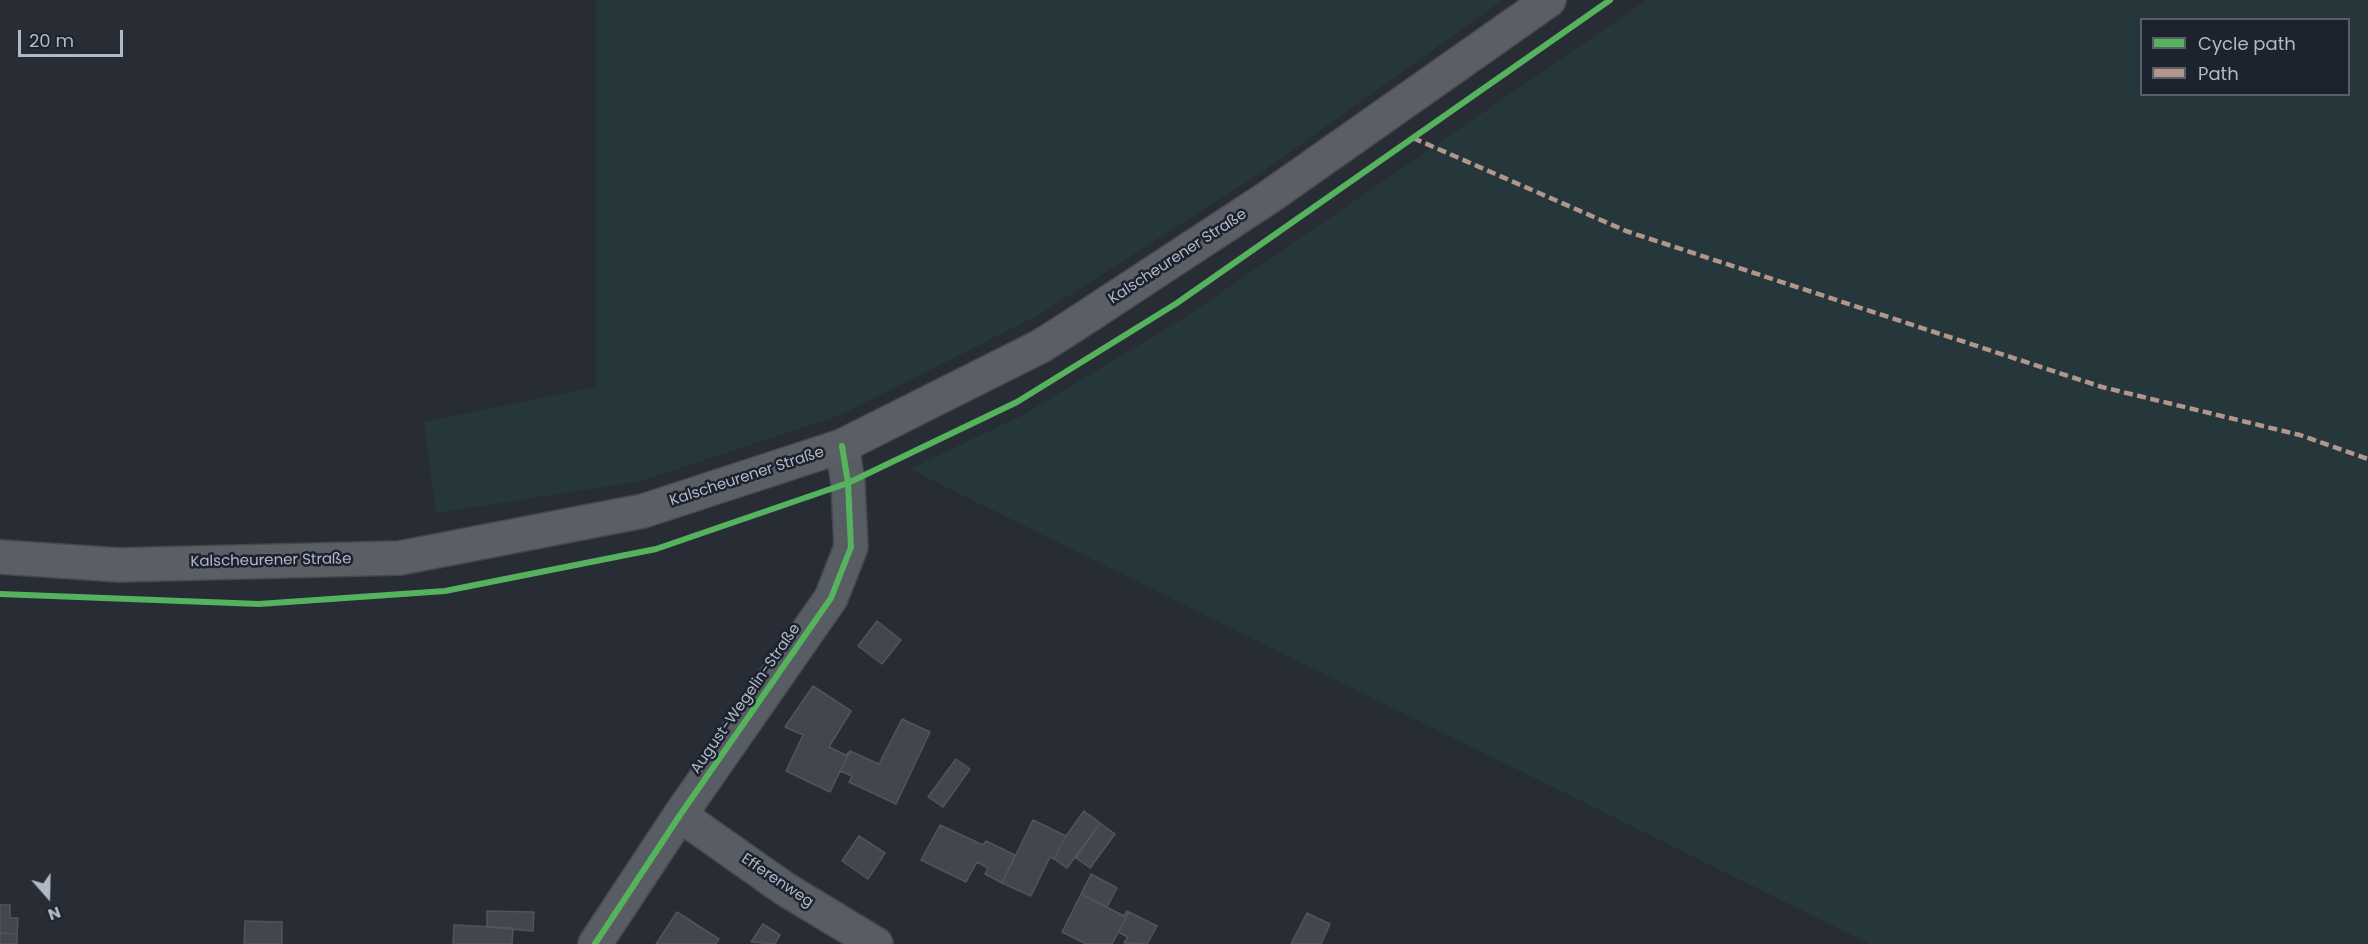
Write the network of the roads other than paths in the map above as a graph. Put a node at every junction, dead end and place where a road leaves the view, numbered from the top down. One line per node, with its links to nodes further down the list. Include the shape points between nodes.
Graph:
1 (1549, 0): 2 (main road, Kalscheurener Straße, via 1269,197 1041,346)
2 (842, 446): 3 (main road, Kalscheurener Straße, via 643,511 400,558 119,565); 4 (street, August-Wegelin-Straße, via 851,547 831,598)
3 (0, 557)
4 (680, 815): 5 (street, August-Wegelin-Straße); 6 (street, Efferenweg, via 785,889)
5 (595, 944)
6 (876, 944)

